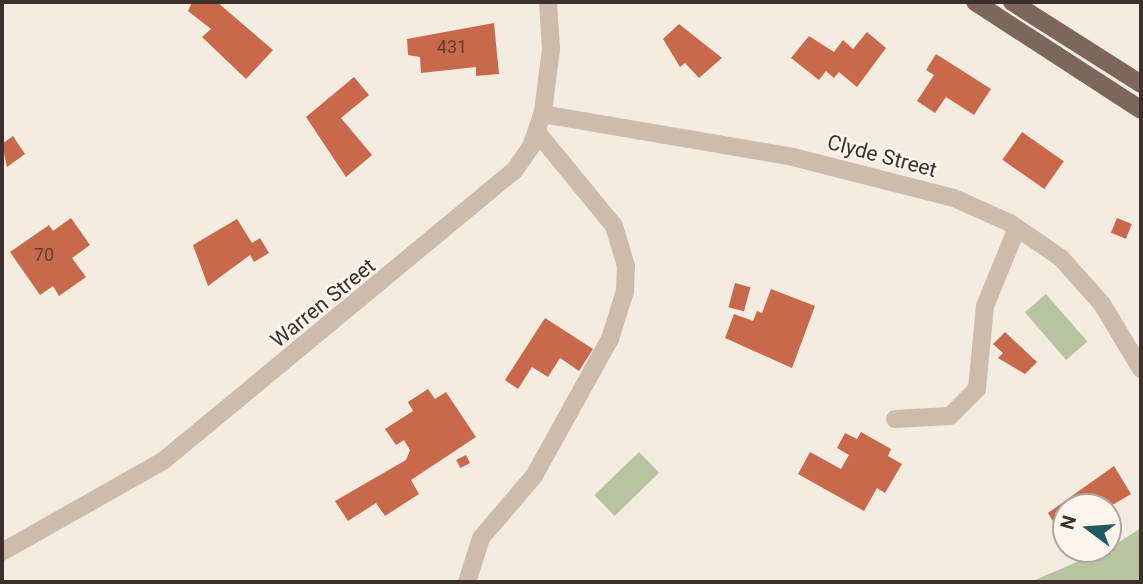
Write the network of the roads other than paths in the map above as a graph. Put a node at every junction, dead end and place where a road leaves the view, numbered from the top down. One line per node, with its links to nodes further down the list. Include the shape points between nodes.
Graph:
1 (548, 2): 6 (street, Warren Street, via 551,64)
2 (975, 2): 5 (main road)
3 (1012, 2): 4 (main road)
4 (1141, 84)
5 (1141, 110)
6 (542, 114): 7 (street, Warren Street); 8 (street, Clyde Street, via 873,175 954,198)
7 (537, 132): 11 (street, Warren Street, via 523,161 470,213 163,461); 12 (street, via 608,216 624,256 625,291 613,333 534,476 481,538)
8 (1017, 228): 9 (street, Clyde Street, via 1061,258 1102,304); 10 (street, via 985,306 977,389 950,415)
9 (1141, 369)
10 (895, 419)
11 (2, 552)
12 (467, 582)

